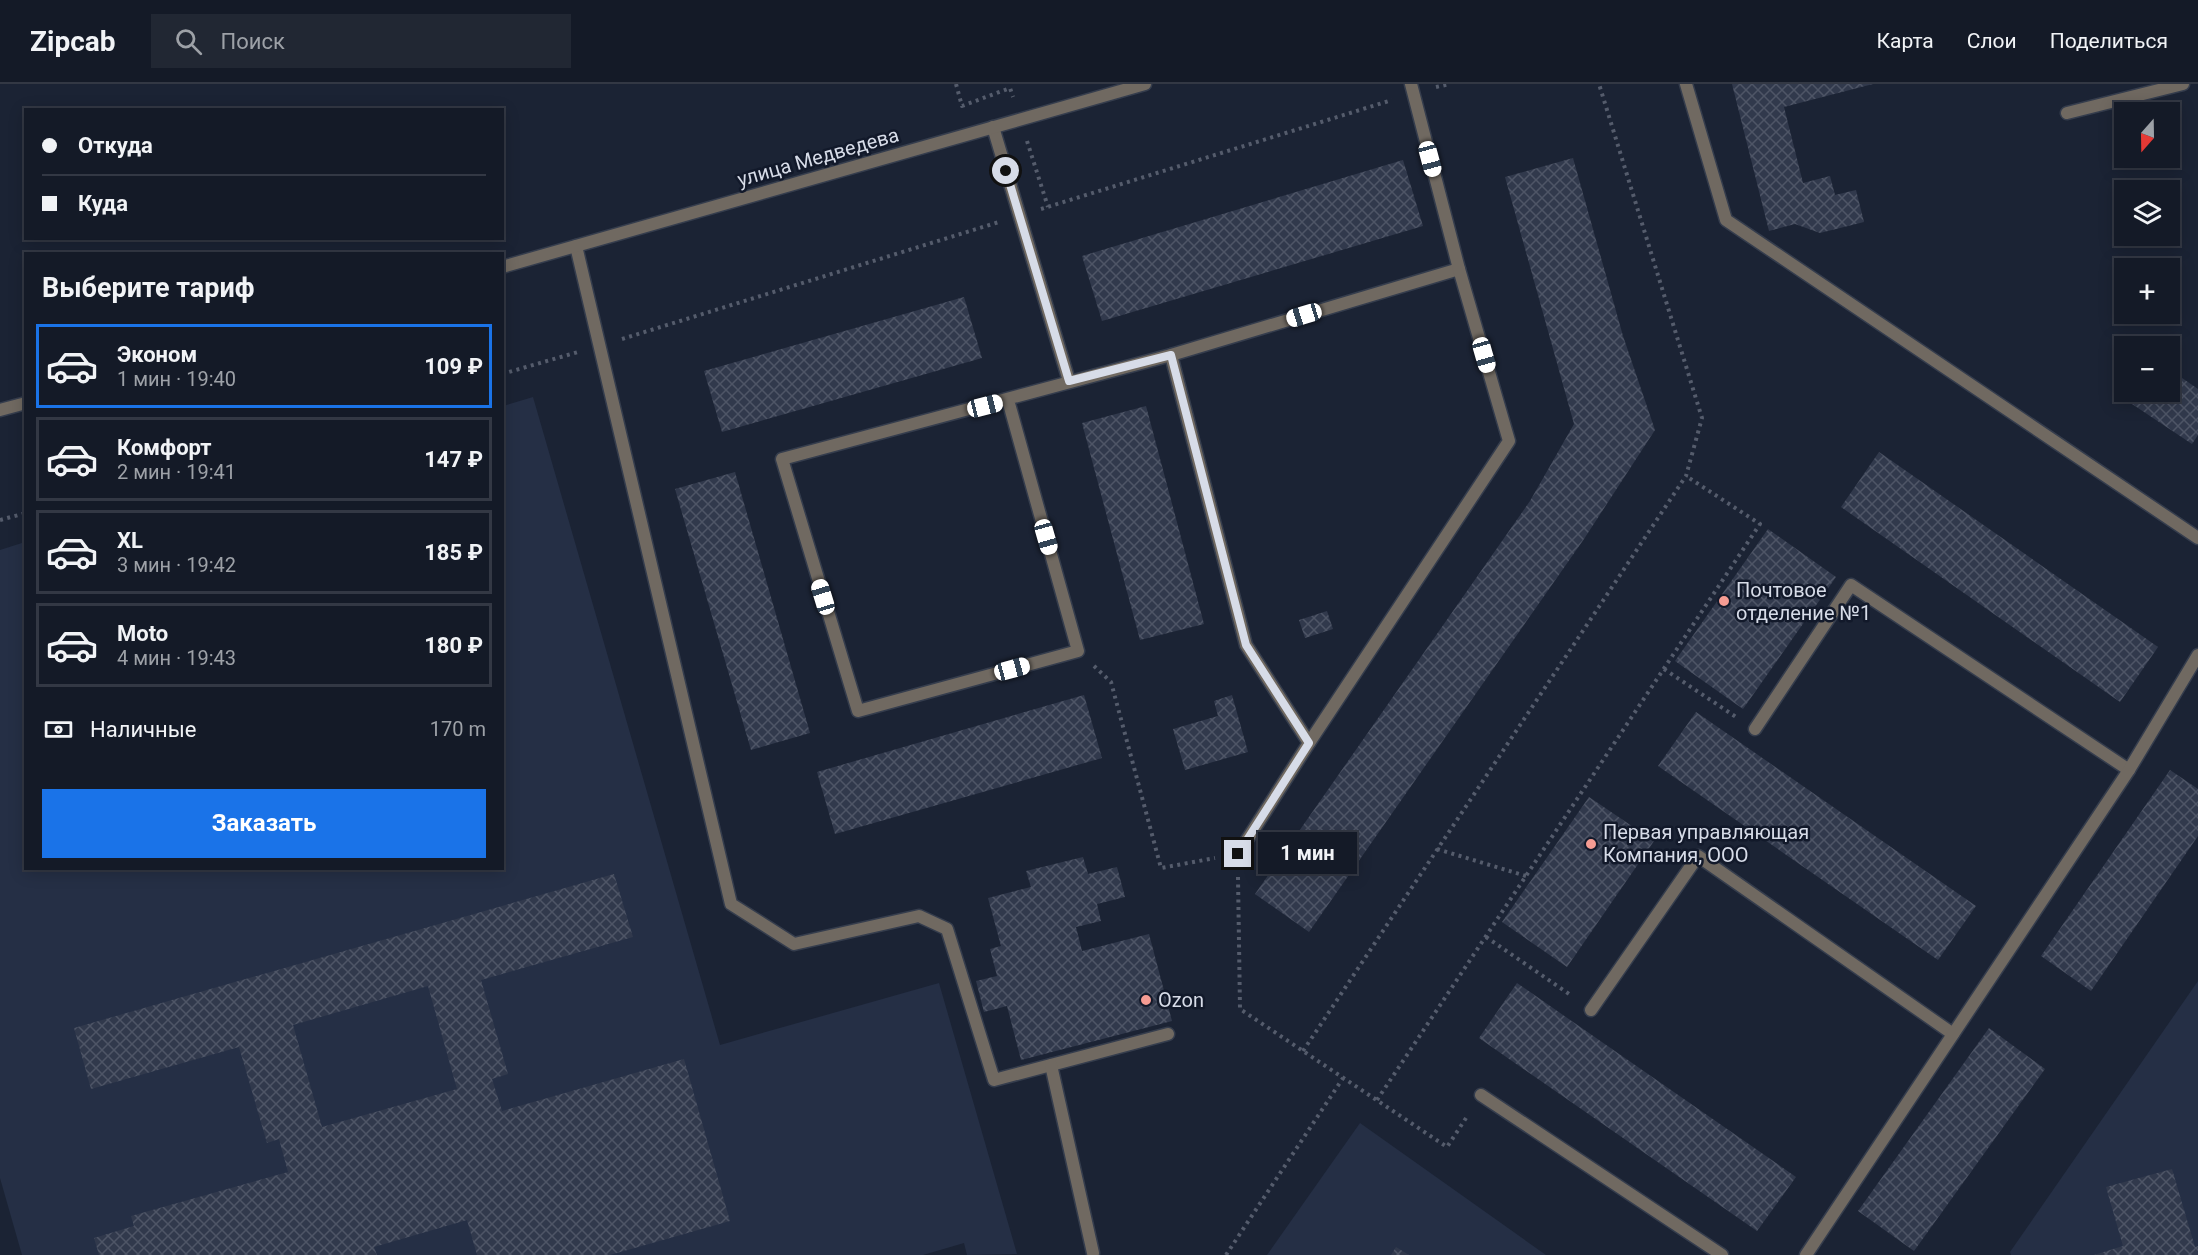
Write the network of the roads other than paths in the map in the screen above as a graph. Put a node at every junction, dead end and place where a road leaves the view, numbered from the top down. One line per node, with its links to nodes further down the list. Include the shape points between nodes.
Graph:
1 (1145, 84): 6 (street, улица Медведева)
2 (1411, 84): 9 (street)
3 (1686, 84): 15 (street, via 1726,220)
4 (2183, 84): 5 (street)
5 (2067, 114)
6 (993, 127): 7 (street, улица Медведева); 11 (street)
7 (576, 246): 8 (street, улица Медведева); 24 (street, via 731,904 794,944 919,916 947,929 994,1080)
8 (504, 266)
9 (1459, 269): 10 (street); 18 (street, via 1509,441)
10 (1171, 355): 11 (street); 18 (street, via 1246,645)
11 (1069, 381): 12 (street)
12 (1008, 400): 12 (street, via 782,459 858,711 1078,651)
13 (24, 404): 14 (street)
14 (0, 410)
15 (2198, 538)
16 (2198, 655): 19 (street)
17 (1755, 729): 19 (street, via 1851,585)
18 (1309, 743): 20 (street)
19 (2129, 770): 23 (street)
20 (1238, 854)
21 (1591, 1010): 23 (street, via 1698,856)
22 (1168, 1034): 24 (street)
23 (1953, 1034): 28 (street)
24 (1051, 1065): 26 (street)
25 (1481, 1095): 27 (street)
26 (1091, 1254)
27 (1722, 1255)
28 (1806, 1255)

